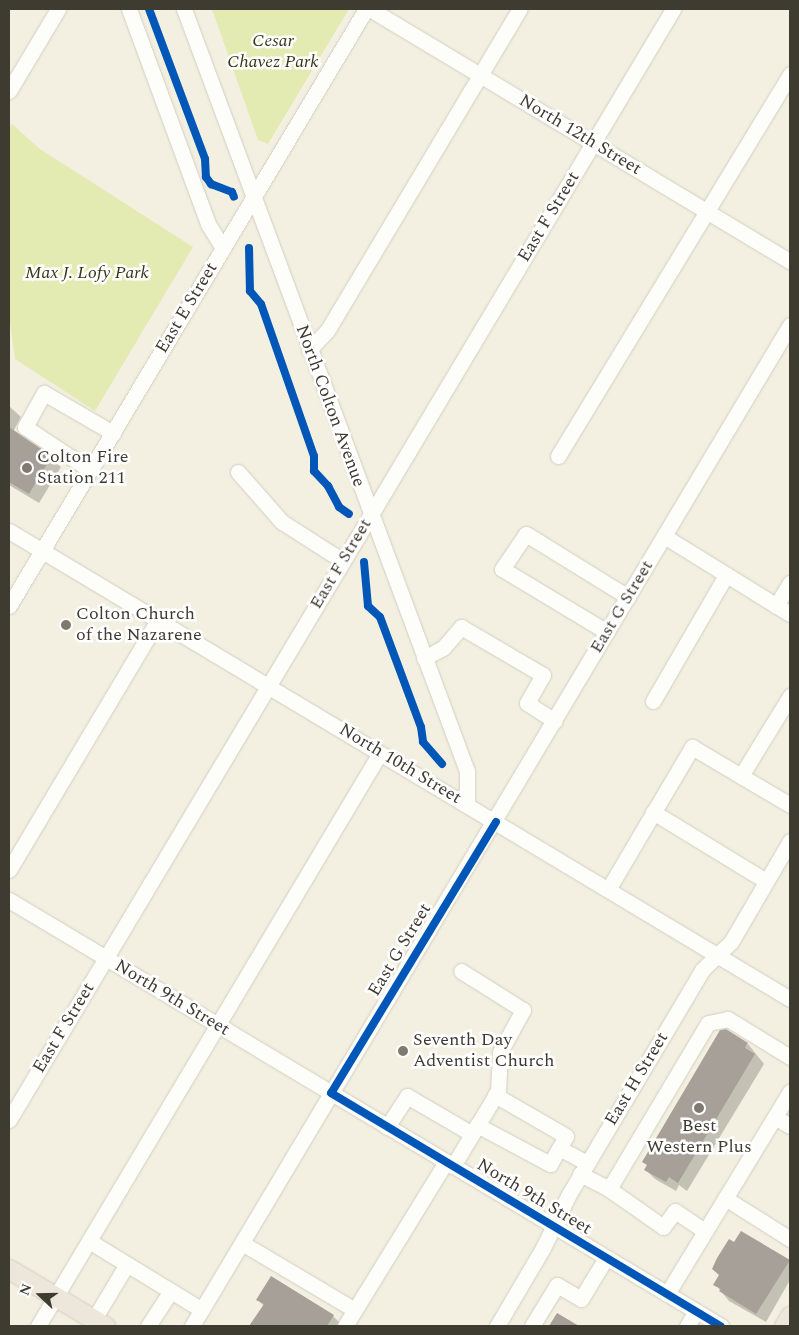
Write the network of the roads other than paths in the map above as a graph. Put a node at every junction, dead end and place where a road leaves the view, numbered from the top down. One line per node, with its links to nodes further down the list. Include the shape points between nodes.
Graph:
1 (58, 9): 10 (street)
2 (129, 9): 14 (street, via 208,224)
3 (184, 9): 12 (street, North Colton Avenue)
4 (366, 9): 12 (street, East E Street)
5 (370, 9): 9 (street, North 12th Street)
6 (520, 9): 9 (street)
7 (673, 9): 11 (street, East F Street)
8 (790, 74): 13 (street)
9 (481, 75): 11 (street, North 12th Street); 17 (street, via 327,332)
10 (9, 91)
11 (593, 142): 13 (street, North 12th Street); 22 (street, East F Street)
12 (253, 196): 14 (street, East E Street); 17 (street, North Colton Avenue)
13 (707, 211): 15 (street, North 12th Street); 19 (street)
14 (223, 248): 18 (street, East E Street)
15 (790, 261)
16 (790, 325): 24 (street, East G Street)
17 (309, 350): 22 (street, North Colton Avenue)
18 (113, 432): 20 (street, East E Street); 20 (street, via 44,393 25,427)
19 (558, 456)
20 (90, 470): 25 (street, East E Street)
21 (238, 472): 26 (street, via 282,522)
22 (371, 515): 26 (street, East F Street); 35 (street, North Colton Avenue)
23 (9, 531): 25 (street, North 10th Street)
24 (664, 536): 27 (street); 29 (street, East G Street)
25 (42, 550): 30 (street, East E Street); 33 (street, North 10th Street)
26 (343, 561): 36 (street, East F Street)
27 (726, 575): 31 (street); 38 (street)
28 (790, 583): 31 (street)
29 (628, 597): 34 (street, East G Street); 34 (street, via 526,534 502,569)
30 (9, 606)
31 (776, 606): 32 (street)
32 (790, 614)
33 (158, 620): 36 (street, North 10th Street); 47 (street)
34 (607, 632): 39 (street, East G Street)
35 (424, 658): 39 (street, via 443,648 461,627 543,674 527,703); 42 (street, North Colton Avenue, via 467,771)
36 (267, 685): 40 (street, North 10th Street); 52 (street, East F Street)
37 (790, 696): 41 (street)
38 (653, 701)
39 (555, 720): 45 (street, East G Street)
40 (380, 753): 42 (street, North 10th Street); 55 (street)
41 (741, 776): 43 (street); 44 (street, via 692,747)
42 (467, 805): 45 (street, North 10th Street)
43 (790, 805)
44 (653, 812): 48 (street); 49 (street)
45 (496, 822): 49 (street, North 10th Street); 58 (street, East G Street)
46 (790, 843): 48 (street, East H Street)
47 (9, 870)
48 (766, 881): 51 (street, East H Street, via 731,942)
49 (609, 888): 51 (street, North 10th Street)
50 (9, 900): 52 (street, North 9th Street)
51 (718, 955): 54 (street, North 10th Street); 67 (street, East H Street, via 702,970)
52 (106, 958): 55 (street, North 9th Street); 61 (street, East F Street)
53 (461, 971): 59 (street, via 523,1010 500,1052 501,1075)
54 (790, 999)
55 (217, 1025): 58 (street, North 9th Street); 73 (street)
56 (790, 1057): 68 (street, via 728,1019 708,1023)
57 (790, 1092): 60 (street)
58 (330, 1093): 63 (street, North 9th Street); 74 (street, East G Street)
59 (495, 1095): 64 (street); 65 (street, via 566,1136)
60 (775, 1117): 62 (street); 69 (street)
61 (9, 1120)
62 (790, 1126)
63 (388, 1127): 64 (street, via 407,1096); 66 (street, North 9th Street)
64 (474, 1129): 65 (street, via 550,1164); 66 (street)
65 (559, 1148): 67 (street)
66 (449, 1164): 70 (street, North 9th Street); 82 (street)
67 (583, 1169): 68 (street); 70 (street, East H Street)
68 (609, 1189): 71 (street, via 663,1227 675,1211)
69 (725, 1198): 71 (street); 72 (street)
70 (553, 1226): 75 (street, North 9th Street); 90 (street, East H Street)
71 (705, 1231): 79 (street)
72 (790, 1239)
73 (89, 1241): 76 (street); 80 (street)
74 (242, 1242): 81 (street, East G Street); 82 (street)
75 (606, 1258): 79 (street, North 9th Street); 91 (street, via 581,1299 557,1285)
76 (127, 1264): 78 (street); 85 (street)
77 (9, 1268): 80 (main road)
78 (171, 1291): 81 (street); 87 (street)
79 (667, 1294): 83 (street, North 9th Street)
80 (56, 1297): 85 (main road); 86 (street)
81 (202, 1310): 88 (street, East G Street)
82 (355, 1310): 89 (street)
83 (696, 1311): 92 (street); 93 (street, North 9th Street)
84 (790, 1316): 94 (main road)
85 (100, 1323)
86 (38, 1326)
87 (148, 1326)
88 (192, 1326)
89 (346, 1326)
90 (497, 1326)
91 (532, 1326)
92 (687, 1326)
93 (721, 1326)
94 (784, 1326)

